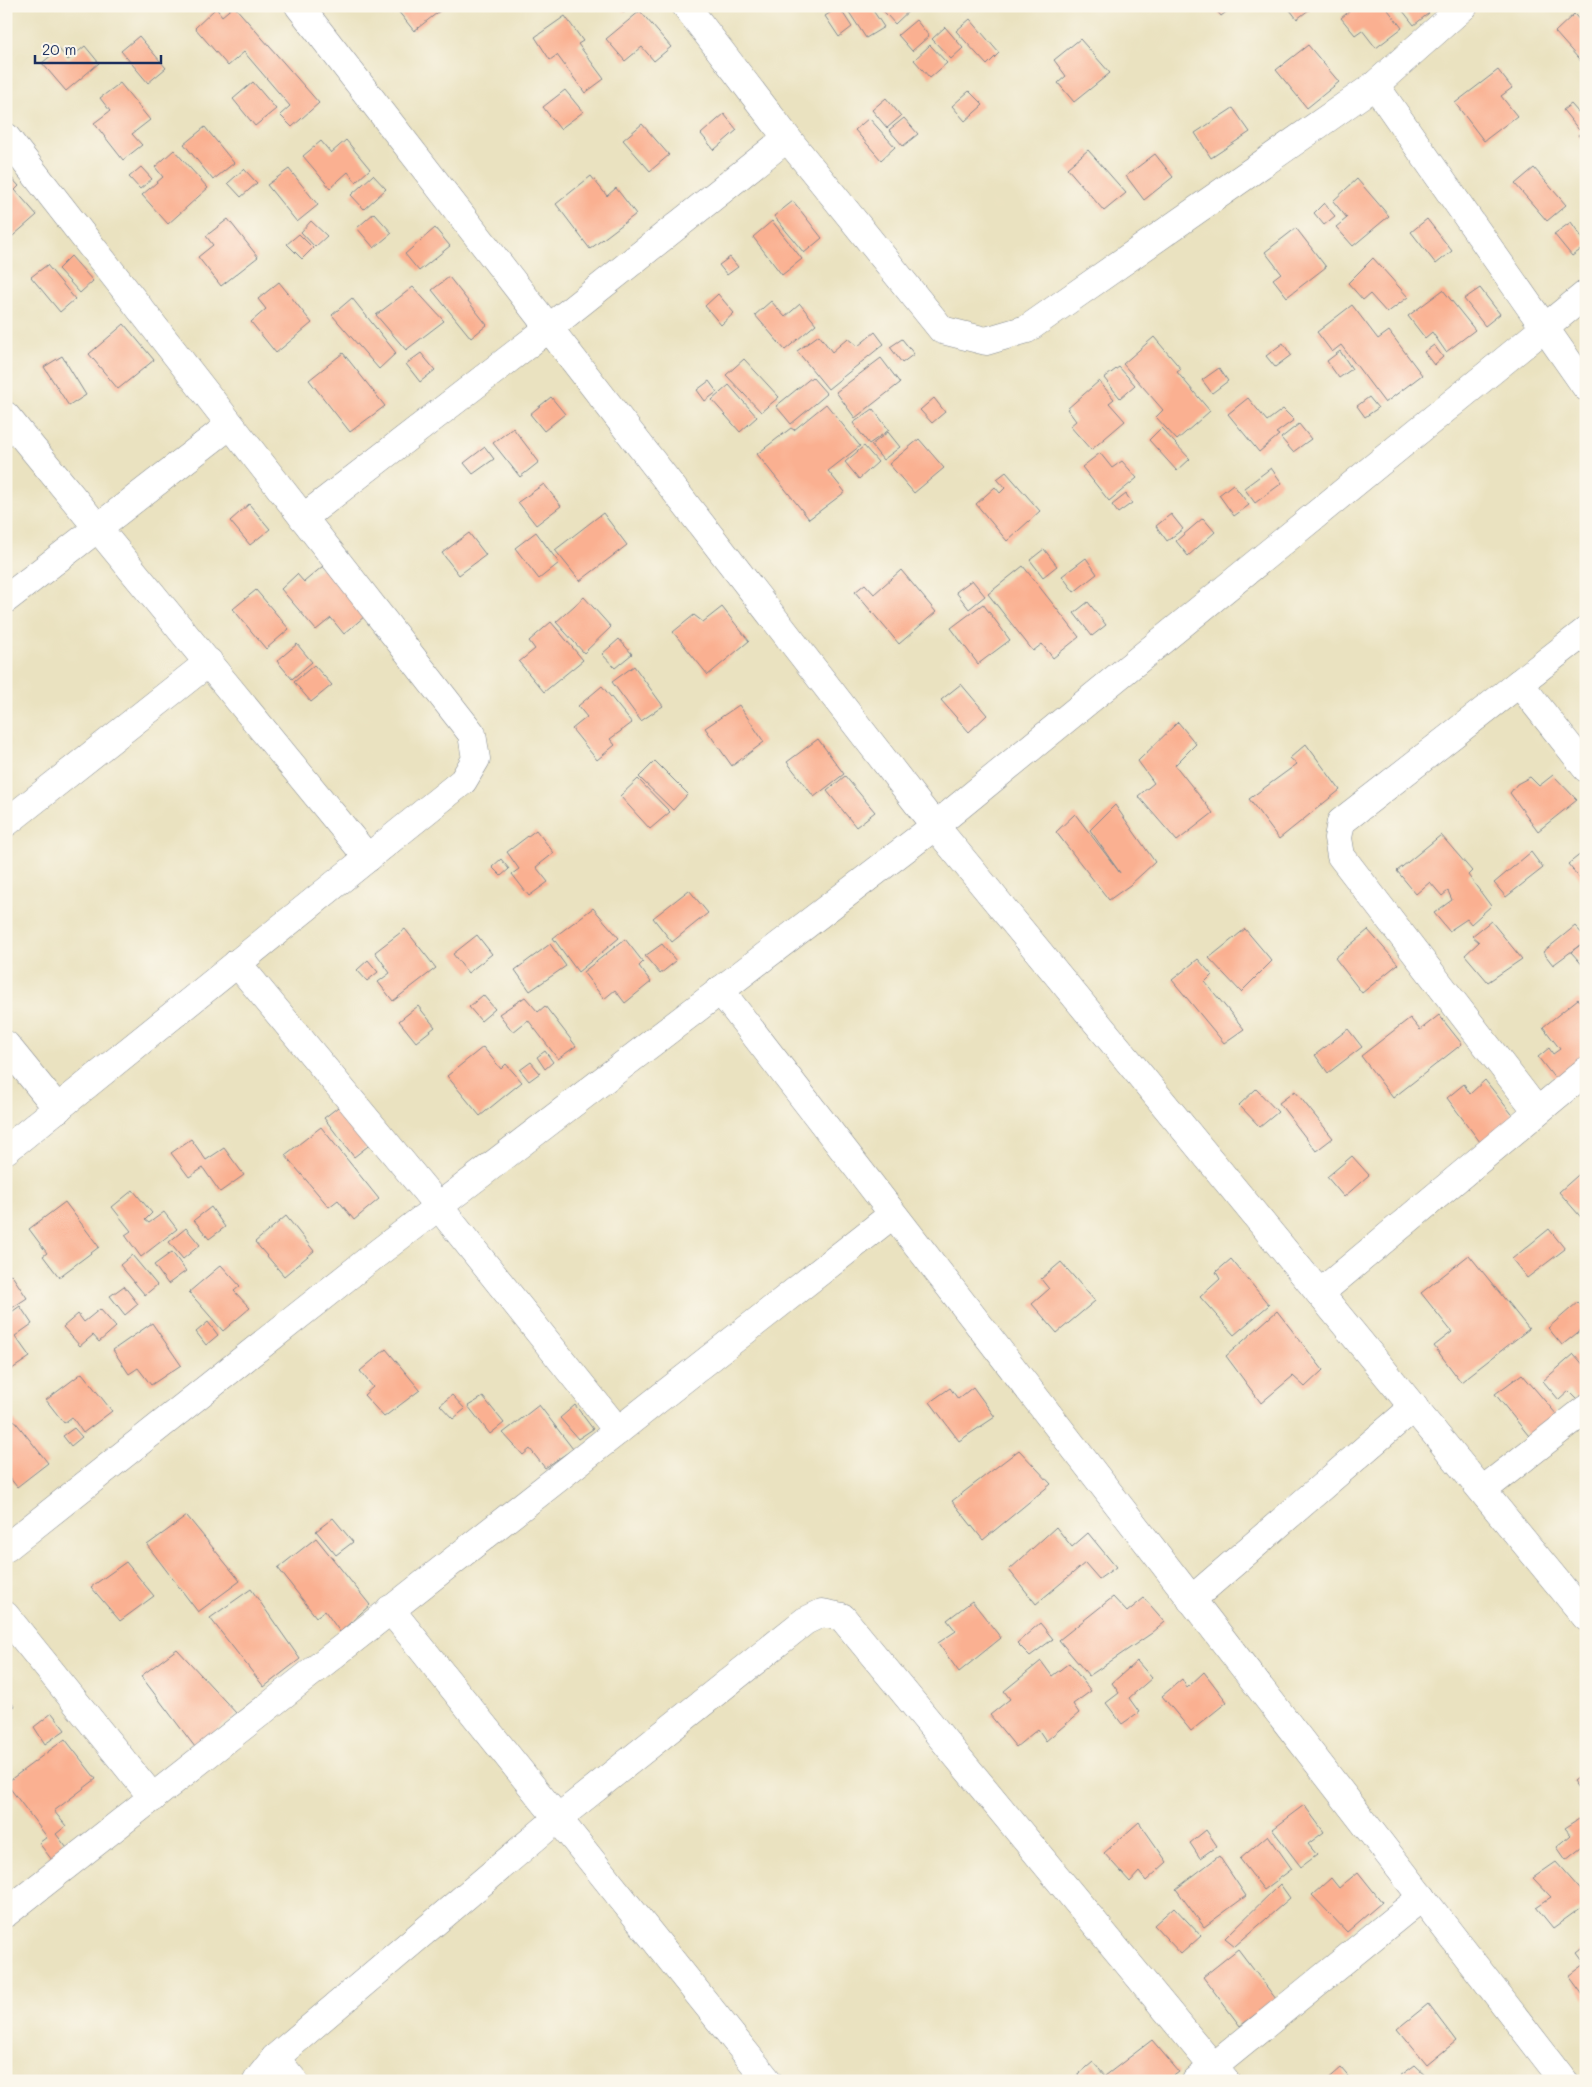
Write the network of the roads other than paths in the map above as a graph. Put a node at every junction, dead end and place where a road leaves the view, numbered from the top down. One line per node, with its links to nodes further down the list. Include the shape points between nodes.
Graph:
1 (299, 6): 8 (street)
2 (686, 6): 6 (street)
3 (1464, 6): 4 (street)
4 (1375, 85): 6 (street, via 1027,329 986,341 942,330); 9 (street)
5 (6, 137): 12 (street)
6 (787, 138): 8 (street)
7 (1586, 294): 9 (street)
8 (549, 328): 13 (street); 21 (street)
9 (1544, 328): 10 (street); 21 (street)
10 (1586, 387)
11 (6, 416): 14 (street)
12 (230, 425): 13 (street); 14 (street)
13 (303, 518): 22 (street, via 472,734 476,759 463,781)
14 (98, 527): 15 (street); 17 (street)
15 (6, 599)
16 (1586, 632): 18 (street)
17 (209, 662): 20 (street); 22 (street)
18 (1518, 683): 19 (street); 28 (street, via 1341,822 1338,838 1341,856)
19 (1586, 768)
20 (6, 823)
21 (935, 826): 24 (street); 32 (street)
22 (368, 858): 23 (street)
23 (237, 963): 27 (street); 30 (street)
24 (720, 990): 30 (street); 31 (street)
25 (6, 1045): 27 (street)
26 (1586, 1071): 28 (street)
27 (58, 1109): 29 (street)
28 (1538, 1112): 32 (street)
29 (6, 1150)
30 (439, 1207): 35 (street); 37 (street)
31 (892, 1215): 35 (street); 38 (street)
32 (1320, 1293): 33 (street)
33 (1414, 1407): 36 (street); 38 (street)
34 (1586, 1409): 36 (street)
35 (618, 1431): 39 (street)
36 (1483, 1490): 41 (street)
37 (6, 1548)
38 (1191, 1600): 44 (street)
39 (390, 1609): 42 (street); 43 (street)
40 (6, 1616): 42 (street)
41 (1586, 1617)
42 (153, 1798): 45 (street)
43 (557, 1819): 46 (street); 47 (street, via 806,1621 822,1613 842,1617); 50 (street)
44 (1422, 1897): 47 (street); 51 (street)
45 (6, 1913)
46 (275, 2058): 48 (street); 49 (street)
47 (1211, 2076)
48 (257, 2081)
49 (294, 2081)
50 (768, 2081)
51 (1564, 2081)

